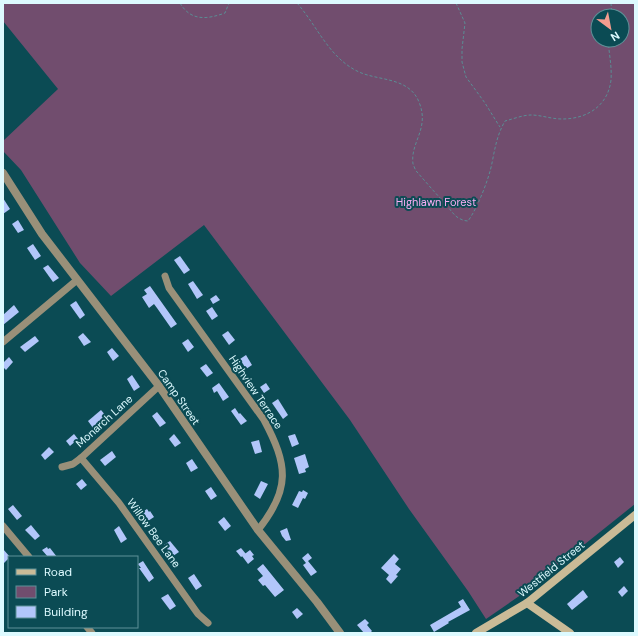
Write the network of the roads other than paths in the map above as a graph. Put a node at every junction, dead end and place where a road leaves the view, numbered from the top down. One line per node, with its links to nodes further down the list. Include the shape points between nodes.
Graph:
1 (3, 173): 3 (street, Camp Street, via 42,234)
2 (165, 276): 10 (street, Highview Terrace, via 169,288 264,420 274,438 283,480 280,494)
3 (77, 280): 4 (street); 5 (street, Camp Street)
4 (3, 342)
5 (159, 386): 6 (street, Monarch Lane); 10 (street, Camp Street)
6 (81, 458): 7 (street, Monarch Lane); 13 (street, Willow Bee Lane, via 119,503 198,614)
7 (62, 467)
8 (635, 515): 12 (main road, Westfield Street)
9 (3, 526): 11 (street)
10 (258, 530): 14 (street, Camp Street)
11 (28, 556)
12 (527, 603): 15 (main road, Westfield Street); 16 (main road)
13 (208, 623)
14 (340, 633)
15 (476, 633)
16 (570, 633)

